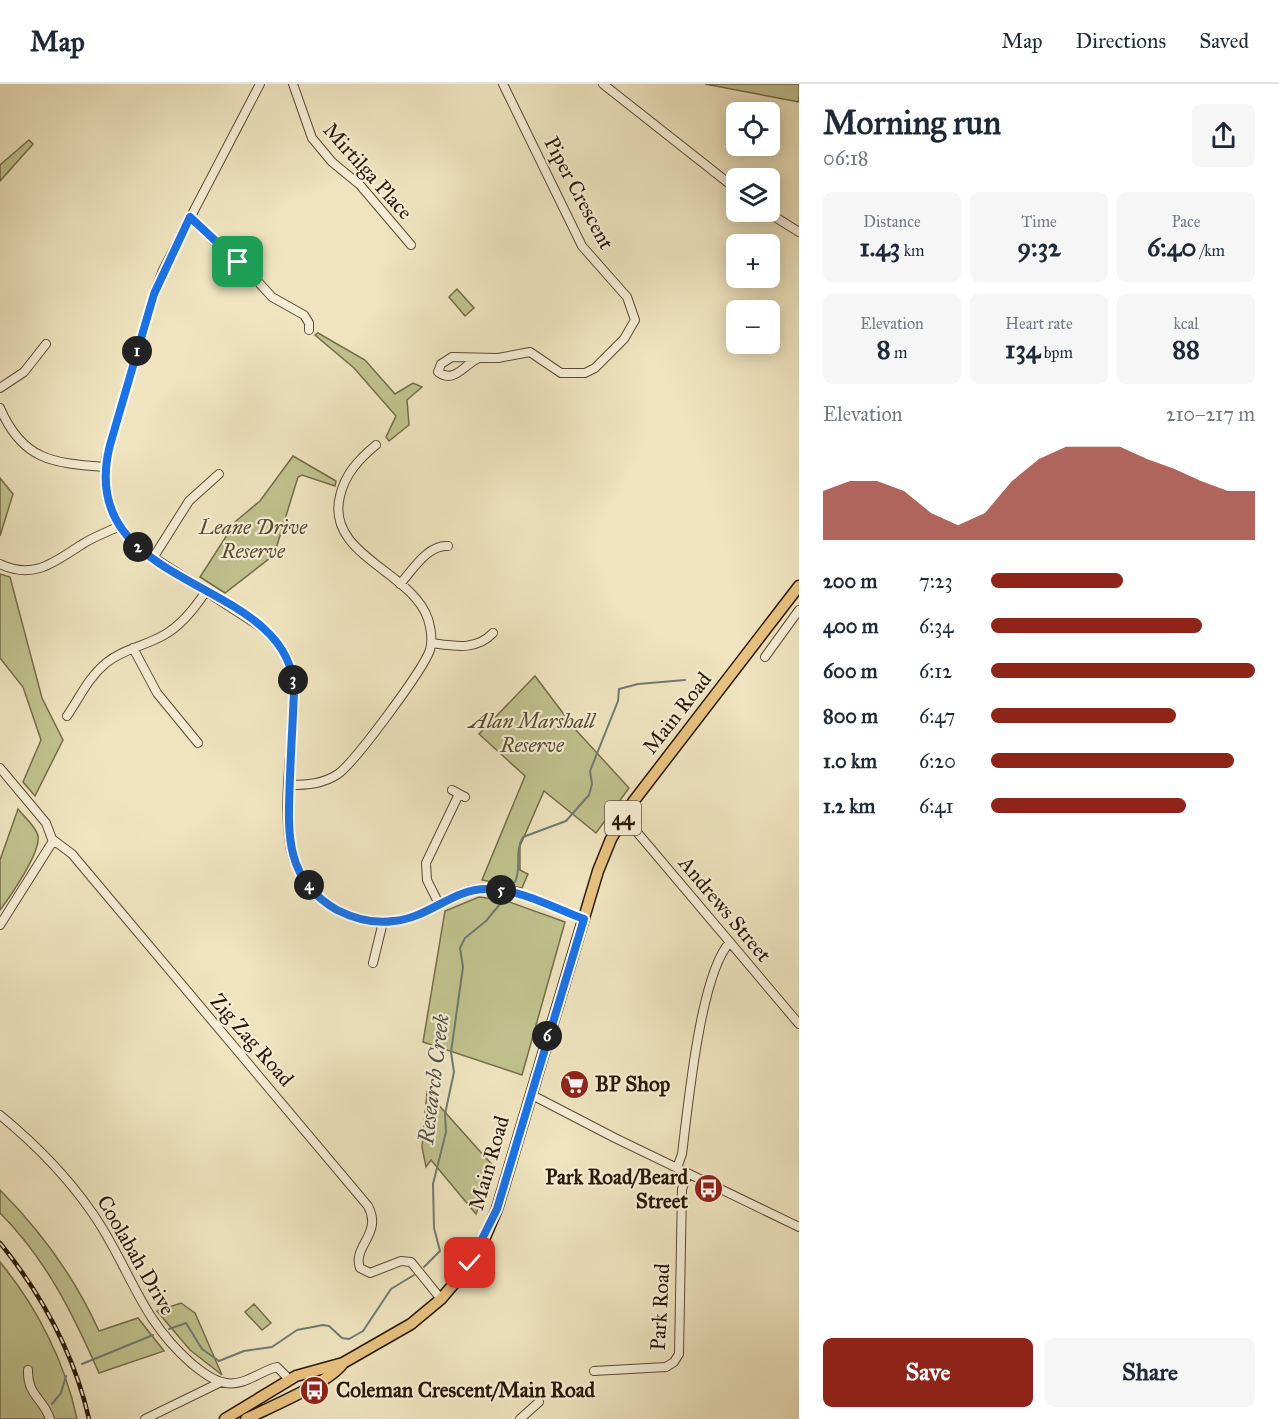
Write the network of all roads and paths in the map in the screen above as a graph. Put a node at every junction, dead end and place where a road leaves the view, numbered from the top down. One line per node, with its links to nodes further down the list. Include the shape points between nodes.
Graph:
1 (260, 84): 6 (street)
2 (293, 84): 9 (street, Mirtilga Place, via 312,138 332,162 360,185)
3 (503, 84): 14 (street, Piper Crescent, via 582,246 627,297 634,320 630,332 595,368 580,374 561,373 530,352)
4 (603, 84): 5 (street)
5 (726, 181)
6 (190, 217): 11 (street, via 272,297); 18 (street, via 154,294)
7 (780, 220): 8 (street)
8 (799, 232)
9 (411, 245)
10 (312, 311): 11 (street)
11 (303, 315): 12 (street)
12 (309, 330)
13 (46, 344): 15 (street, via 24,372)
14 (477, 359)
15 (0, 388)
16 (0, 408): 18 (street, via 13,434 34,453 58,463)
17 (376, 445): 24 (street, via 347,477 338,501 338,518 350,540)
18 (105, 467): 20 (street, via 108,497)
19 (219, 474): 22 (street, via 189,501)
20 (120, 526): 22 (street, via 132,542); 23 (street, via 45,568 19,570)
21 (448, 546): 24 (street, via 430,552)
22 (153, 558): 26 (street)
23 (0, 564)
24 (400, 585): 29 (street, via 426,613)
25 (799, 586): 37 (main road, Main Road / 44)
26 (206, 591): 30 (street, via 177,626); 35 (street, via 267,631 287,657 294,683)
27 (799, 610): 31 (street)
28 (493, 633): 29 (street, via 469,646)
29 (431, 644): 35 (street, via 419,671 344,769 322,782)
30 (133, 648): 32 (street, via 112,658 96,672); 33 (street, via 152,687)
31 (765, 657)
32 (67, 716)
33 (198, 743)
34 (0, 768): 38 (street, Zig Zag Road, via 46,823)
35 (290, 785): 41 (street, via 289,838 305,880 320,898 340,912)
36 (459, 794): 39 (street, via 426,863 427,880)
37 (621, 820): 40 (main road, Main Road / 44, via 603,858); 43 (street, Andrews Street, via 636,831)
38 (53, 841): 42 (street); 51 (street, Zig Zag Road, via 72,854 368,1206 373,1226 358,1260 360,1268 370,1273 401,1261 411,1262)
39 (440, 904): 40 (street, via 463,892 491,889); 41 (street, via 413,917)
40 (584, 919): 46 (main road, Main Road / 44)
41 (382, 922): 44 (street)
42 (0, 925)
43 (730, 942): 45 (street, Andrews Street); 48 (street, via 717,960 694,1053)
44 (373, 963)
45 (799, 1024)
46 (530, 1094): 48 (street); 51 (main road, Main Road / 44, via 488,1231 470,1263)
47 (0, 1115): 56 (street, Coolabah Drive, via 40,1150 86,1203 135,1294 162,1334 197,1368)
48 (677, 1168): 49 (street)
49 (688, 1174): 50 (street); 54 (street, Park Road, via 682,1189 679,1354 666,1367)
50 (799, 1227)
51 (441, 1299): 52 (main road, Main Road / 44, via 400,1331)
52 (343, 1363): 55 (main road, Main Road / 44); 57 (main road, Main Road / 44, via 335,1372)
53 (28, 1370): 59 (street, via 29,1388)
54 (594, 1371)
55 (290, 1380): 56 (street, via 278,1367 241,1382); 57 (main road); 61 (main road, Main Road / 44)
56 (220, 1382): 60 (street)
57 (298, 1393): 62 (main road, Main Road / 44)
58 (539, 1402): 63 (street)
59 (50, 1419)
60 (145, 1419)
61 (225, 1419)
62 (246, 1419)
63 (520, 1419)

